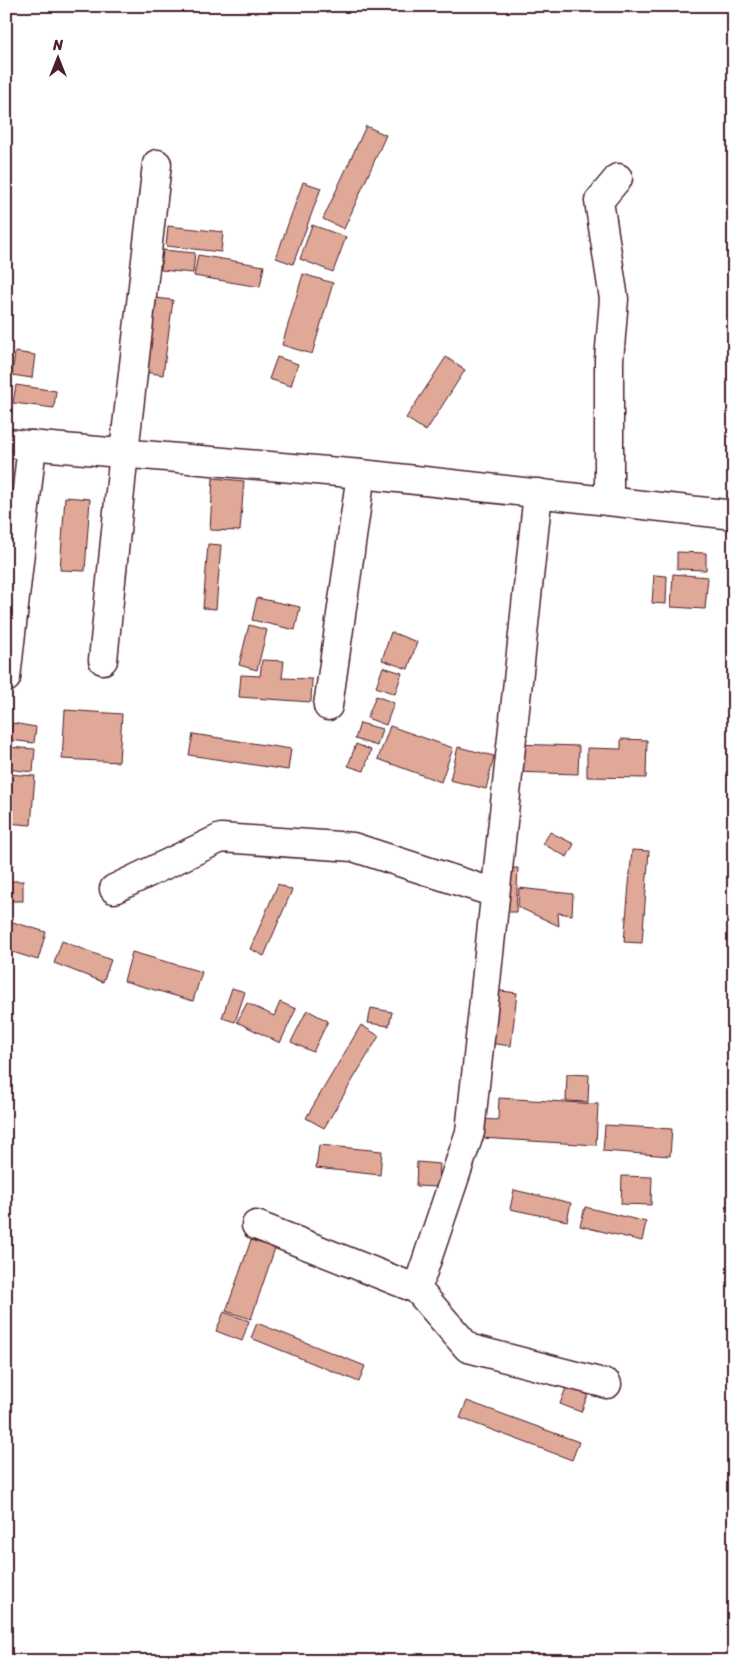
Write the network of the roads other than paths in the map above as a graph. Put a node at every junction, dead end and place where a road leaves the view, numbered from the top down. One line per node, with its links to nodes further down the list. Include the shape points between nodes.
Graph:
1 (156, 164): 4 (street)
2 (618, 178): 7 (street, via 599,201 614,299 609,360)
3 (19, 444): 4 (street); 10 (street)
4 (124, 452): 5 (street); 9 (street)
5 (361, 474): 6 (street); 11 (street)
6 (538, 493): 7 (street); 13 (street)
7 (609, 502): 8 (street)
8 (734, 516)
9 (103, 660)
10 (6, 678)
11 (328, 706)
12 (114, 889): 13 (street, via 221,838 353,847)
13 (495, 893): 15 (street, via 470,1132)
14 (256, 1226): 15 (street)
15 (417, 1289): 16 (street, via 468,1348)
16 (608, 1384)

